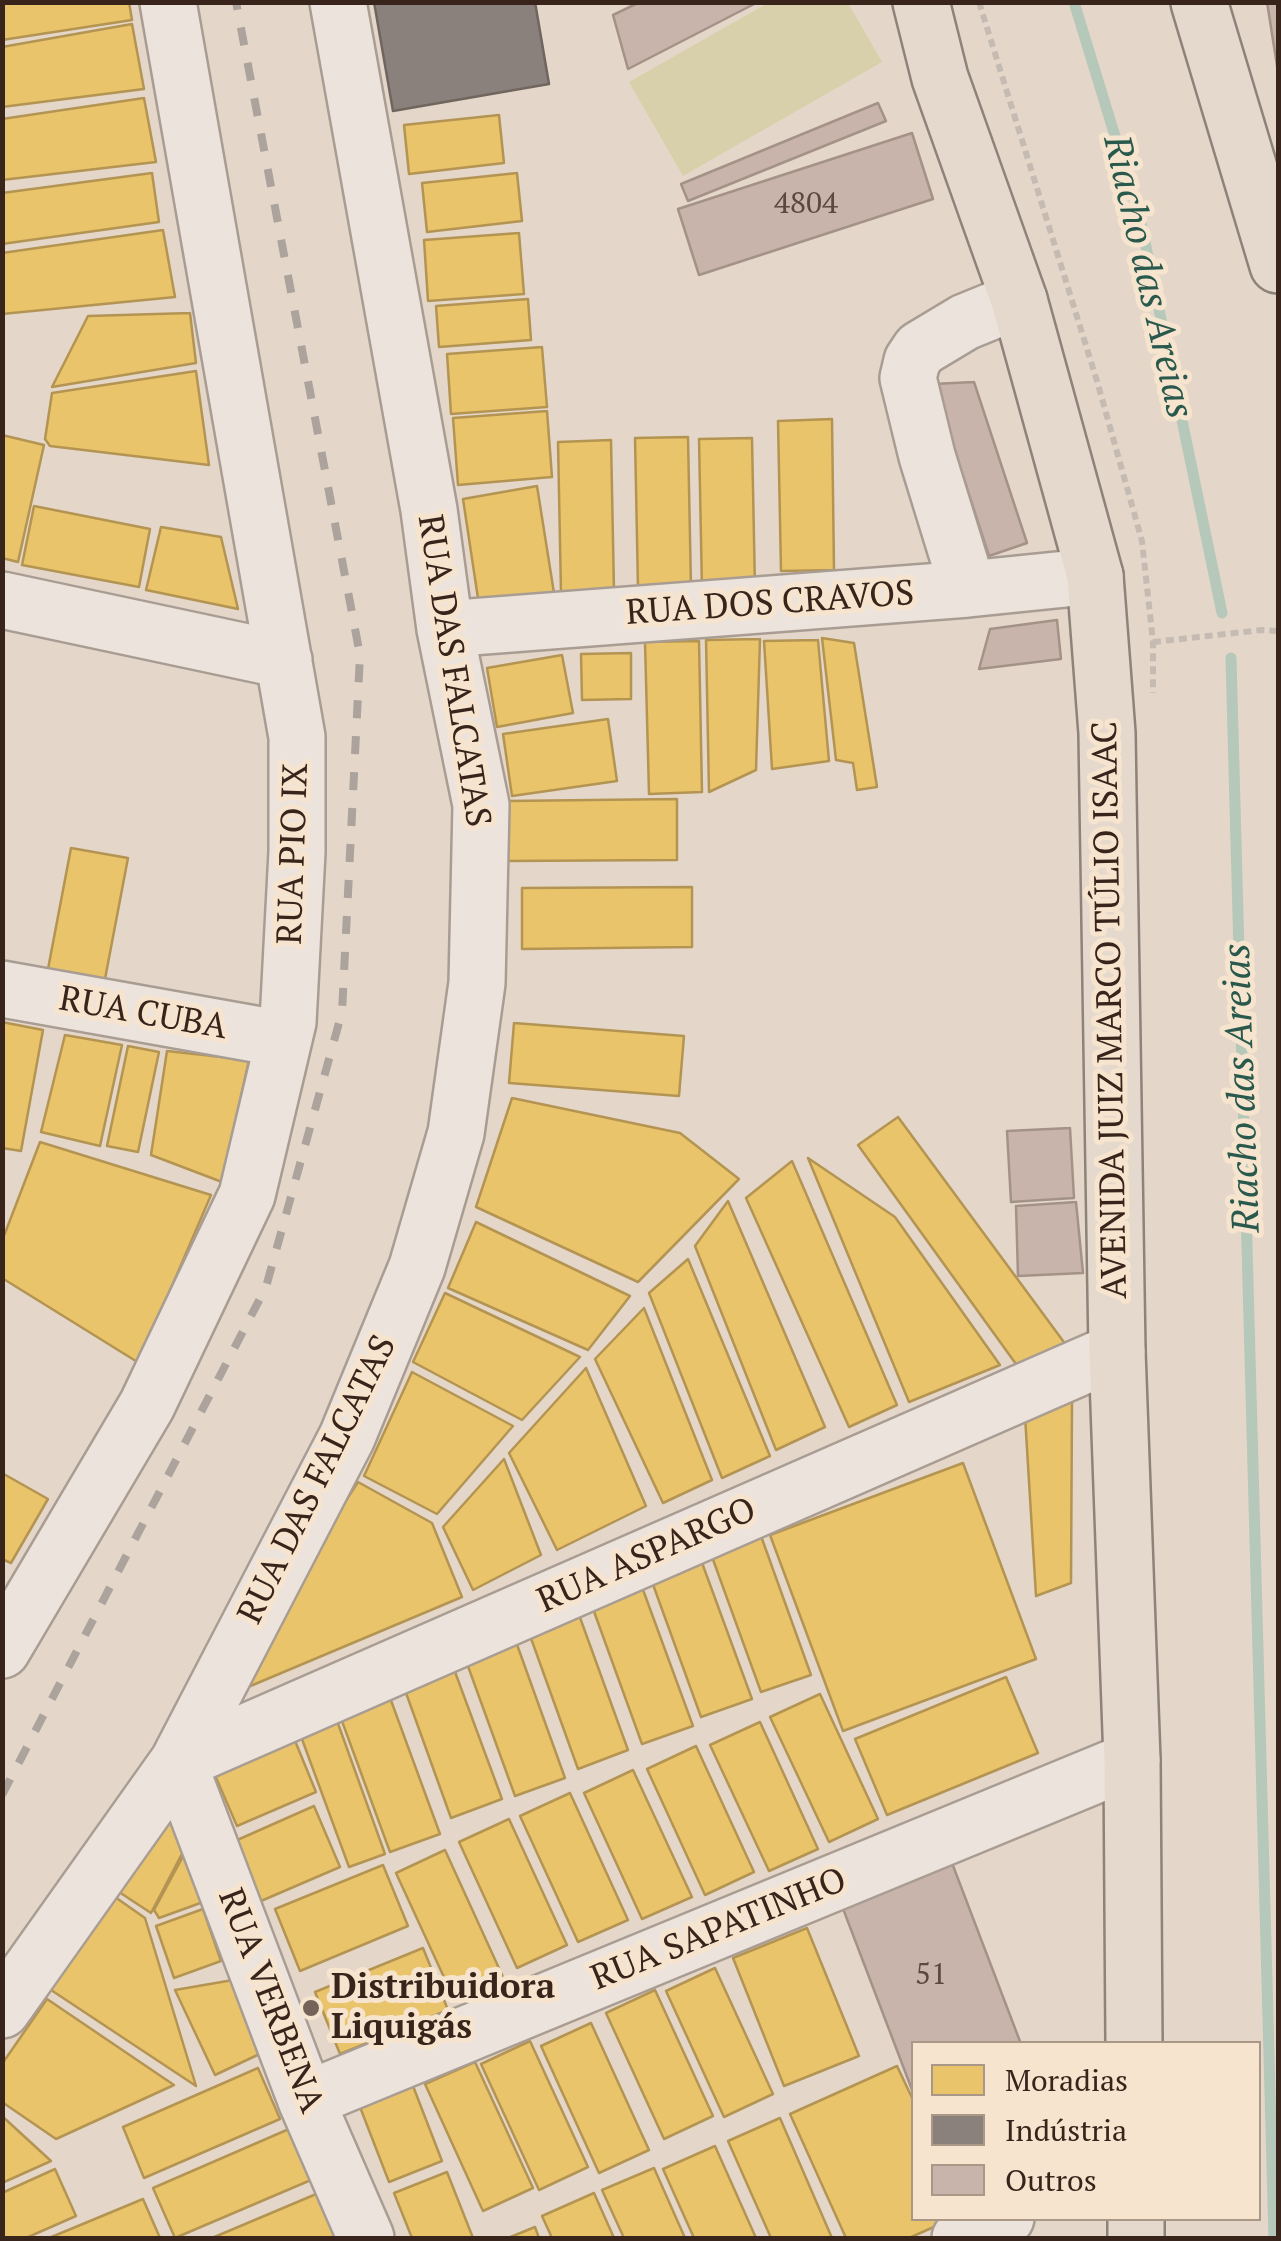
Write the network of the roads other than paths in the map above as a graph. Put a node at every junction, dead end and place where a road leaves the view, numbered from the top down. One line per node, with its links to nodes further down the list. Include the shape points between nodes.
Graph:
1 (168, 2): 11 (street, RUA PIO IX)
2 (338, 2): 10 (street, RUA DAS FALCATAS, via 429,510)
3 (921, 2): 6 (main road, AVENIDA JUIZ MARCO TÚLIO ISAAC, via 940,78)
4 (1199, 2): 5 (main road)
5 (1278, 266)
6 (1019, 300): 7 (street, via 920,349 908,378); 9 (main road, AVENIDA JUIZ MARCO TÚLIO ISAAC)
7 (968, 589): 9 (street, RUA DOS CRAVOS); 10 (street, RUA DOS CRAVOS)
8 (2, 600): 11 (street)
9 (1097, 601): 14 (main road, AVENIDA JUIZ MARCO TÚLIO ISAAC, via 1107,733)
10 (444, 629): 17 (street, RUA DAS FALCATAS, via 481,806 477,983 456,1133 416,1267 347,1437)
11 (284, 660): 13 (street, RUA PIO IX, via 297,737)
12 (2, 990): 13 (street, RUA CUBA)
13 (283, 1038): 15 (street, RUA PIO IX, via 247,1196 147,1405)
14 (1116, 1351): 16 (main road, AVENIDA JUIZ MARCO TÚLIO ISAAC); 17 (street, RUA ASPARGO)
15 (2, 1650)
16 (1132, 1760): 19 (main road, AVENIDA JUIZ MARCO TÚLIO ISAAC); 20 (street, RUA SAPATINHO)
17 (178, 1762): 18 (street, RUA DAS FALCATAS); 20 (street, RUA VERBENA)
18 (2, 2010)
19 (1134, 2041)
20 (306, 2100): 22 (street, RUA VERBENA)
21 (999, 2221): 23 (street)
22 (366, 2238)
23 (960, 2238)

